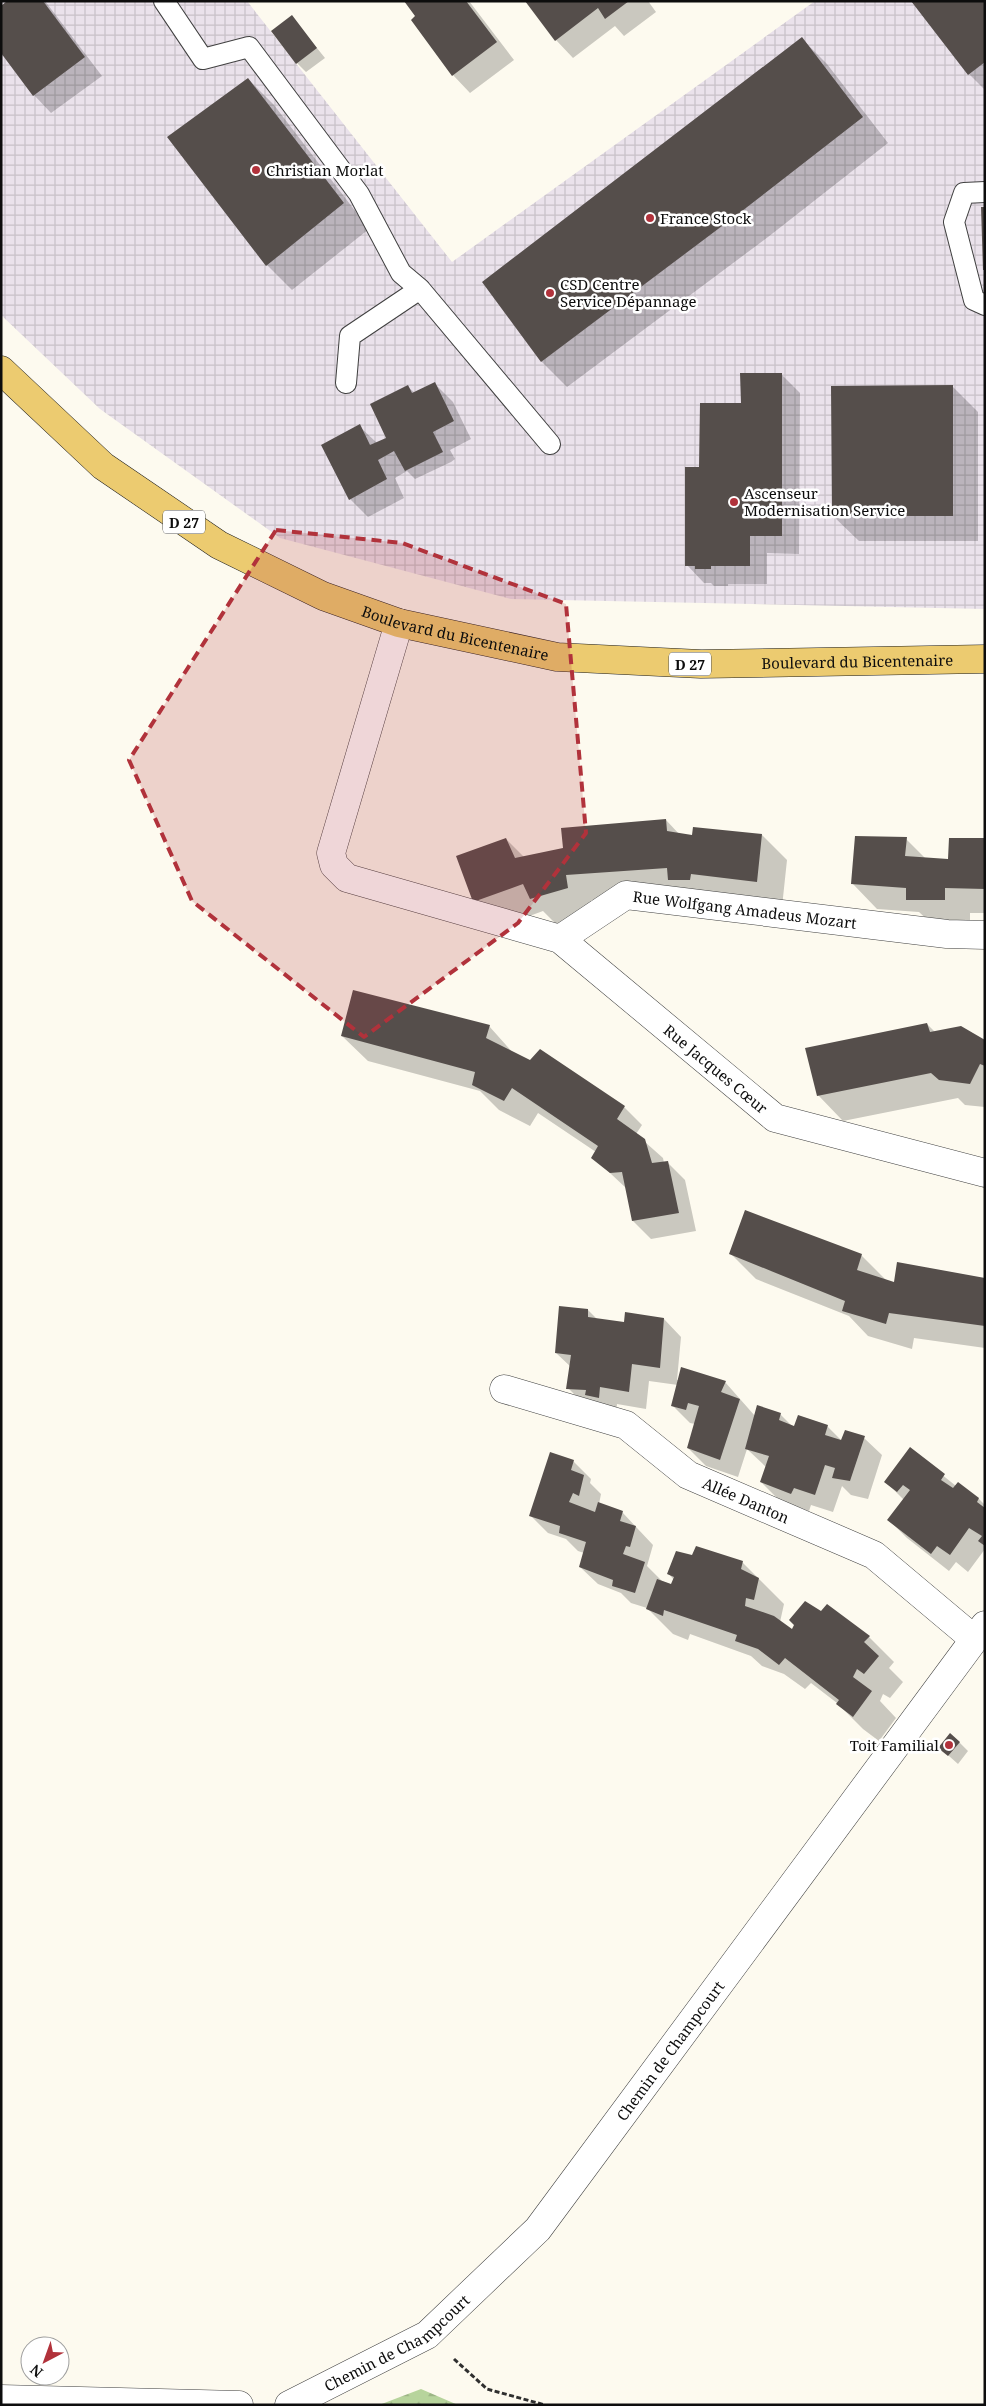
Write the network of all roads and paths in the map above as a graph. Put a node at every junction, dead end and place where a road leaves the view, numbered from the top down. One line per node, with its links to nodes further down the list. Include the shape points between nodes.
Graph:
1 (164, 1): 3 (lane, via 203,59 249,48 360,194 401,273)
2 (985, 192): 4 (lane, via 964,193 954,222 974,300)
3 (420, 289): 6 (lane, via 350,336); 7 (lane)
4 (985, 305)
5 (1, 370): 8 (main road, Boulevard du Bicentenaire / D 27, via 102,466 219,545 323,596)
6 (346, 383)
7 (550, 444)
8 (399, 623): 9 (main road, Boulevard du Bicentenaire / D 27, via 557,657 701,664); 11 (street, via 331,853 334,865 347,878)
9 (985, 659)
10 (985, 935): 11 (street, Rue Wolfgang Amadeus Mozart, via 947,934 626,895)
11 (560, 939): 12 (street, Rue Jacques Cœur, via 775,1118)
12 (985, 1172)
13 (504, 1390): 14 (street, Allée Danton, via 626,1425 688,1475 874,1556)
14 (979, 1632): 15 (street, Chemin de Champcourt, via 538,2229)
15 (428, 2335): 18 (street, Chemin de Champcourt); 19 (path, via 487,2389)
16 (1, 2399): 17 (street)
17 (239, 2405)
18 (289, 2405)
19 (544, 2405)

